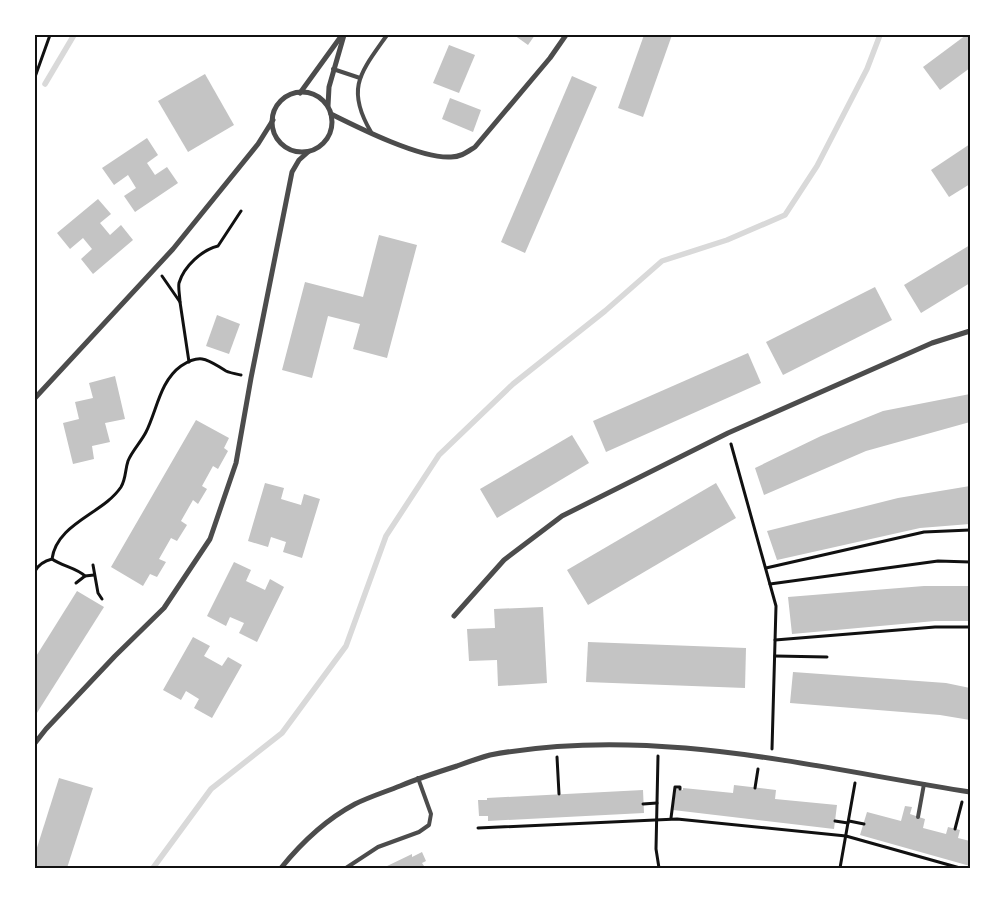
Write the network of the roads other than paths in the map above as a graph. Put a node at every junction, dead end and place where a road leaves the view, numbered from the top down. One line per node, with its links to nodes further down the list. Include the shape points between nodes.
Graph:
1 (343, 35): 4 (street); 6 (street)
2 (387, 35): 5 (lane)
3 (566, 35): 10 (street, via 475,147 464,155 428,156)
4 (333, 69): 5 (lane); 7 (street)
5 (360, 78): 10 (lane, via 358,106)
6 (300, 93): 7 (street, via 316,96); 9 (street, via 284,98 274,112)
7 (328, 106): 8 (street)
8 (331, 114): 10 (street); 11 (street, via 332,124 325,142)
9 (273, 120): 11 (street, via 276,138 283,145 290,150); 13 (street, via 258,144 173,249)
10 (370, 132)
11 (308, 152): 15 (street, via 292,172 236,463 210,539 164,608)
12 (970, 332): 14 (street, via 932,343 728,434 562,516 504,560)
13 (35, 398)
14 (454, 616)
15 (35, 743)
16 (418, 778): 17 (street, via 488,756 557,746 658,746 772,757); 20 (street, via 355,804 322,825); 21 (lane, via 431,814 429,825 419,832 378,846)
17 (924, 784): 18 (street); 19 (lane)
18 (970, 792)
19 (918, 817)
20 (281, 868)
21 (346, 868)

